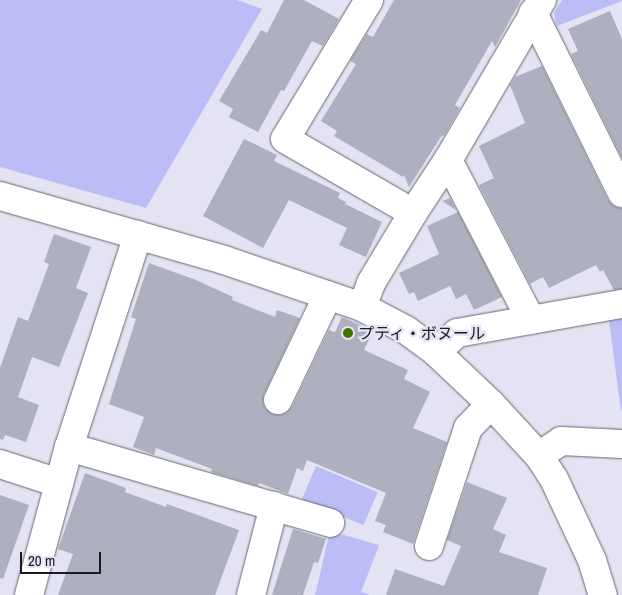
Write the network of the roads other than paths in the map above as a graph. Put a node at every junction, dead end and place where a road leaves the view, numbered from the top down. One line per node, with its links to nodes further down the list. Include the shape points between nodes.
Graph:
1 (369, 0): 6 (street, via 286,138)
2 (539, 3): 3 (street); 4 (street)
3 (448, 160): 6 (street); 11 (street)
4 (622, 193)
5 (0, 196): 7 (street)
6 (413, 213): 10 (street, via 371,283)
7 (138, 235): 8 (street); 16 (street)
8 (328, 295): 10 (street); 13 (street)
9 (622, 304): 11 (street)
10 (362, 306): 12 (street, via 406,330)
11 (531, 320): 12 (street, via 457,333)
12 (436, 352): 14 (street)
13 (278, 400)
14 (491, 404): 17 (street); 22 (street, via 468,428 457,433)
15 (622, 444): 17 (street, via 561,441)
16 (69, 446): 19 (street); 20 (street)
17 (538, 456): 25 (street, via 554,479 592,560)
18 (0, 464): 19 (street)
19 (59, 483): 23 (street)
20 (274, 506): 21 (street); 24 (street)
21 (330, 523)
22 (429, 546)
23 (28, 595)
24 (250, 595)
25 (603, 595)

